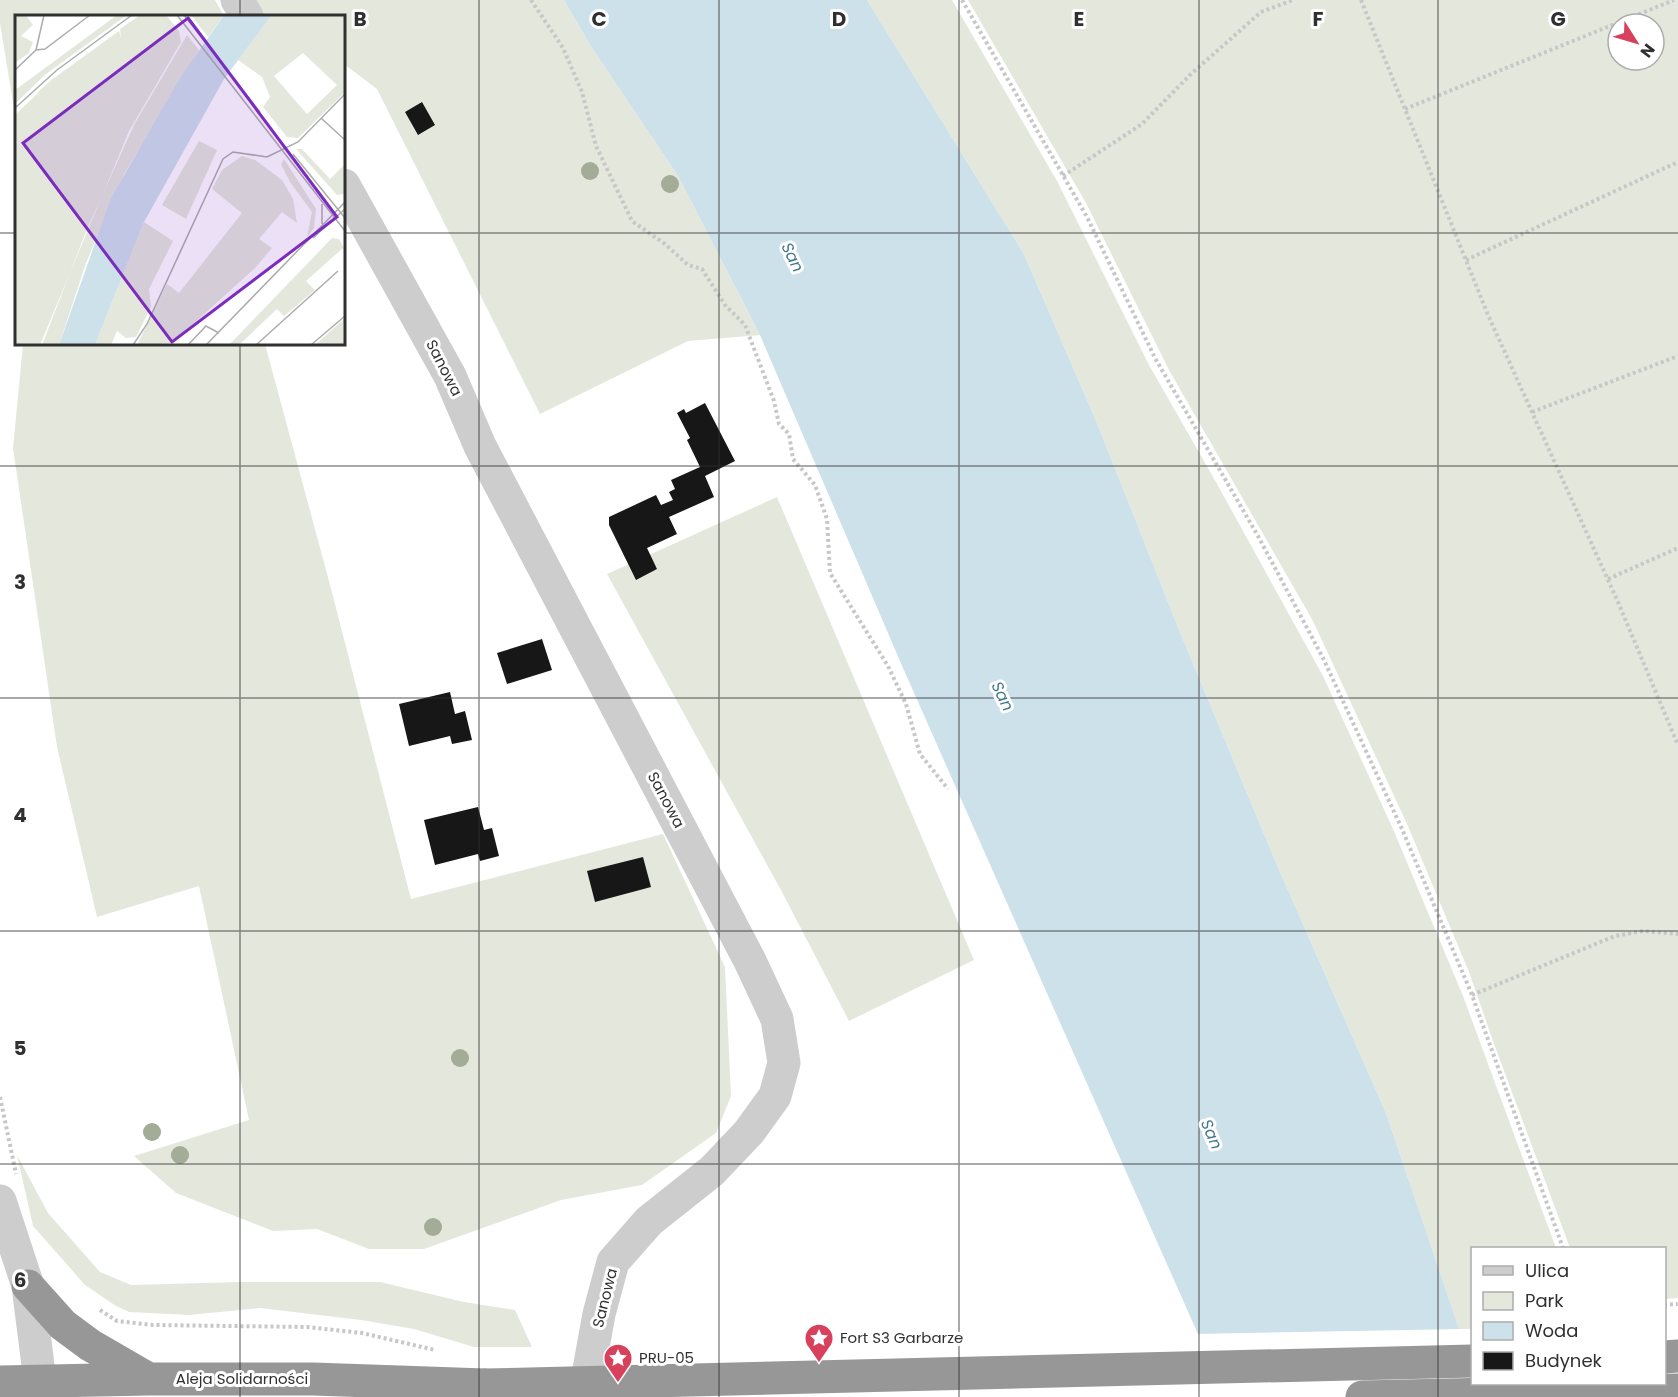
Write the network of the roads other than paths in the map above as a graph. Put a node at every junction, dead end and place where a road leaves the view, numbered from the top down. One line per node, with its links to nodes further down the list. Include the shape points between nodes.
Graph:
1 (237, 0): 2 (street)
2 (246, 15)
3 (345, 187): 11 (street, Sanowa, via 450,376 480,446 777,1019 784,1063 775,1096 749,1132 712,1171 649,1221 613,1262)
4 (0, 1201): 5 (street)
5 (28, 1286): 7 (highway, via 63,1325 90,1346); 9 (street)
6 (1471, 1361): 7 (highway, Aleja Solidarności, bridge, via 485,1385)
7 (149, 1378): 9 (highway, Aleja Solidarności)
8 (0, 1382): 9 (highway, Aleja Solidarności)
9 (41, 1389)
10 (1678, 1390): 12 (highway)
11 (584, 1397)
12 (1362, 1397)

